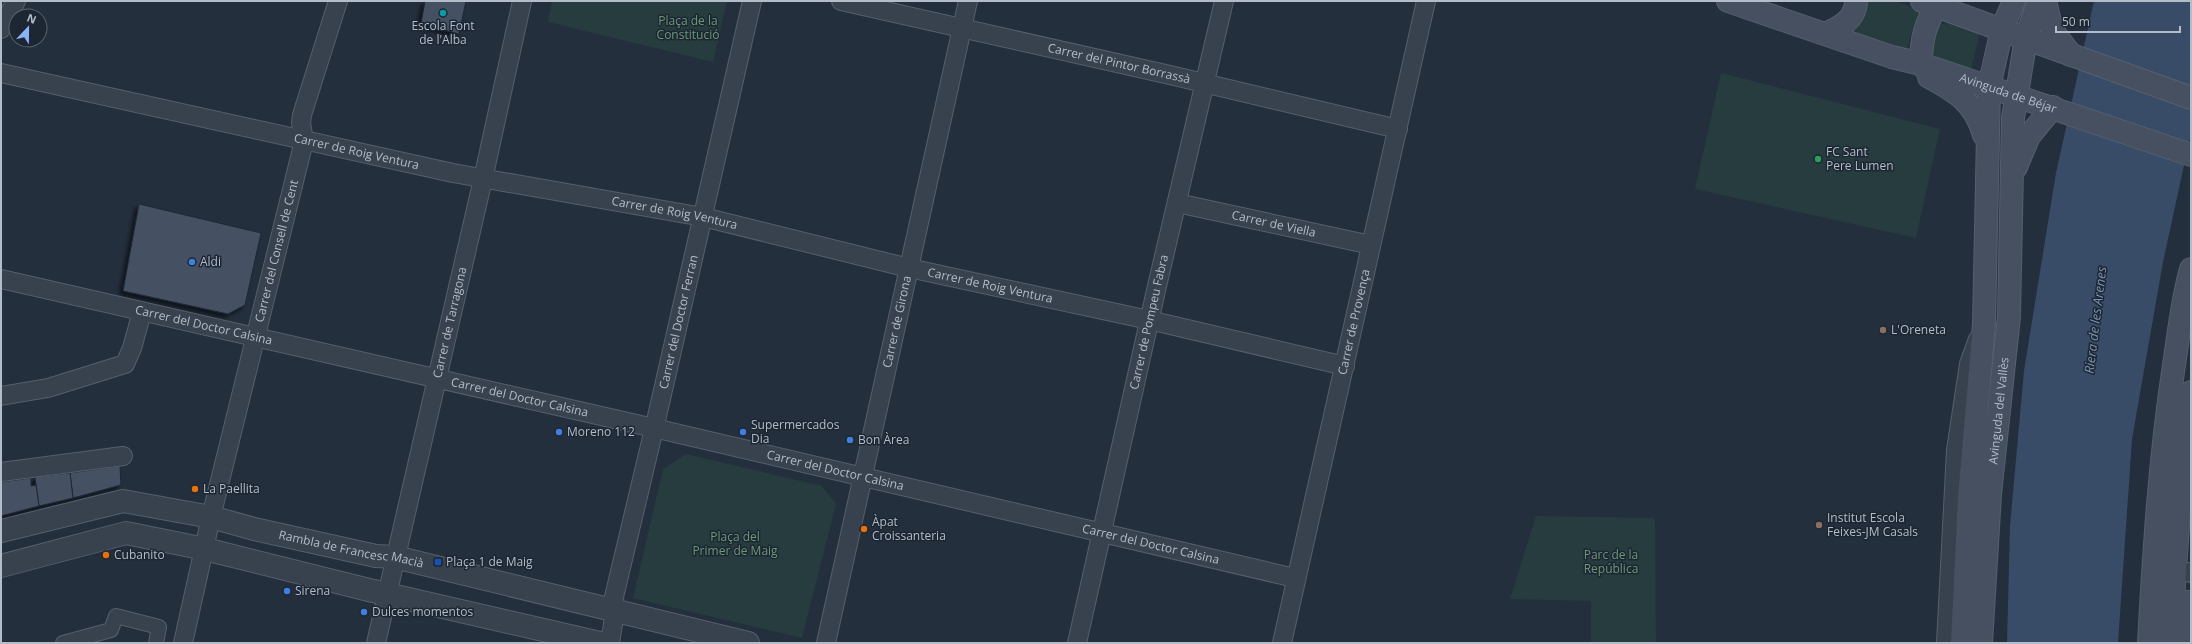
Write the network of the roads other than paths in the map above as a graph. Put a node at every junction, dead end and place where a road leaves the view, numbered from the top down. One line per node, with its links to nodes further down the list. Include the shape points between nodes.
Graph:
1 (16, 1): 16 (street)
2 (338, 1): 31 (street, Carrer del Consell de Cent, via 302,115)
3 (522, 1): 35 (street, Carrer de Tarragona)
4 (752, 1): 37 (street, Carrer del Doctor Ferran)
5 (840, 1): 15 (street, Carrer del Pintor Borrassà)
6 (968, 1): 15 (street, Carrer de Girona)
7 (1224, 1): 25 (street, Carrer de Pompeu Fabra)
8 (1426, 1): 30 (street, Carrer de Provença)
9 (1728, 1): 18 (main road, Avinguda de Béjar)
10 (1856, 1): 18 (main road, via 1856,10 1847,22)
11 (2014, 1): 17 (main road, Avinguda del Vallès)
12 (2038, 1): 19 (main road, Avinguda del Vallès)
13 (2045, 1): 20 (main road, via 2052,30)
14 (1933, 3): 17 (main road); 22 (main road, via 1921,40)
15 (963, 28): 25 (street, Carrer del Pintor Borrassà); 39 (street, Carrer de Girona)
16 (1, 29)
17 (2002, 29): 19 (main road); 26 (main road, Avinguda del Vallès)
18 (1825, 34): 21 (main road, Avinguda de Béjar)
19 (2026, 38): 20 (main road); 27 (main road, Avinguda del Vallès)
20 (2072, 56): 28 (main road)
21 (1892, 58): 22 (main road, Avinguda de Béjar); 24 (main road, Avinguda del Vallès)
22 (1921, 64): 24 (main road); 26 (main road, Avinguda de Béjar)
23 (1, 73): 31 (street, Carrer de Roig Ventura)
24 (1936, 81): 32 (main road, Avinguda del Vallès, via 1970,104 1980,119)
25 (1206, 83): 30 (street, Carrer del Pintor Borrassà); 36 (street, Carrer de Pompeu Fabra)
26 (1989, 87): 27 (main road, Avinguda de Béjar); 32 (main road, Avinguda del Vallès)
27 (2015, 95): 29 (main road, Avinguda de Béjar); 34 (main road, Avinguda del Vallès)
28 (2191, 98)
29 (2053, 107): 33 (main road, Avinguda de Béjar); 34 (main road, Avinguda del Vallès, via 2029,136)
30 (1398, 129): 38 (street, Carrer de Provença)
31 (304, 142): 35 (street, Carrer de Roig Ventura); 45 (street, Carrer del Consell de Cent)
32 (1987, 146): 44 (main road, Avinguda del Vallès)
33 (2191, 155)
34 (2012, 178): 77 (main road, Avinguda del Vallès, via 2009,316 1990,494)
35 (483, 179): 37 (street, Carrer de Roig Ventura); 47 (street, Carrer de Tarragona)
36 (1177, 203): 38 (street, Carrer de Viella); 43 (street, Carrer de Pompeu Fabra)
37 (703, 217): 39 (street, Carrer de Roig Ventura); 50 (street, Carrer del Doctor Ferran)
38 (1371, 245): 46 (street, Carrer de Provença)
39 (909, 268): 43 (street, Carrer de Roig Ventura); 53 (street, Carrer de Girona)
40 (2191, 269): 78 (main road, via 2174,363 2162,457)
41 (1, 279): 42 (street, Carrer del Doctor Calsina)
42 (142, 312): 45 (street, Carrer del Doctor Calsina); 49 (street, via 125,364 48,388)
43 (1150, 320): 46 (street, Carrer de Roig Ventura); 57 (street, Carrer de Pompeu Fabra)
44 (1984, 324): 75 (street, Avinguda del Vallès, via 1969,364 1956,450); 76 (main road, Avinguda del Vallès, via 1969,498)
45 (255, 338): 47 (street, Carrer del Doctor Calsina); 54 (street, Carrer del Consell de Cent)
46 (1345, 366): 62 (street, Carrer de Provença)
47 (437, 380): 50 (street, Carrer del Doctor Calsina); 59 (street, Carrer de Tarragona)
48 (2191, 392): 79 (main road, via 2180,496)
49 (1, 396)
50 (654, 428): 53 (street, Carrer del Doctor Calsina); 64 (street, Carrer del Doctor Ferran, via 614,597)
51 (123, 456): 52 (street)
52 (1, 472)
53 (862, 478): 57 (street, Carrer del Doctor Calsina); 72 (street, Carrer de Girona)
54 (211, 517): 56 (street, Rambla de Francesc Macià, via 123,501); 58 (street, Carrer del Consell de Cent); 59 (street, Rambla de Francesc Macià, via 254,529)
55 (2191, 521): 61 (main road)
56 (1, 531)
57 (1103, 534): 62 (street, Carrer del Doctor Calsina); 73 (street, Carrer de Pompeu Fabra)
58 (205, 549): 60 (street, via 126,533); 63 (street); 67 (street, Carrer del Consell de Cent)
59 (395, 558): 63 (street, Carrer de Tarragona); 64 (street, Rambla de Francesc Macià)
60 (1, 566)
61 (2189, 572): 80 (main road)
62 (1295, 578): 74 (street, Carrer de Provença)
63 (387, 594): 68 (street, Carrer de Tarragona); 69 (street)
64 (615, 611): 70 (street, Carrer del Doctor Ferran); 71 (street, Rambla de Francesc Macià)
65 (63, 643): 66 (street, via 111,630 116,616 159,627)
66 (156, 643)
67 (183, 643)
68 (376, 643)
69 (600, 643)
70 (610, 643)
71 (748, 643)
72 (826, 643)
73 (1077, 643)
74 (1282, 643)
75 (1946, 643)
76 (1962, 643)
77 (1981, 643)
78 (2149, 643)
79 (2170, 643)
80 (2186, 643)

